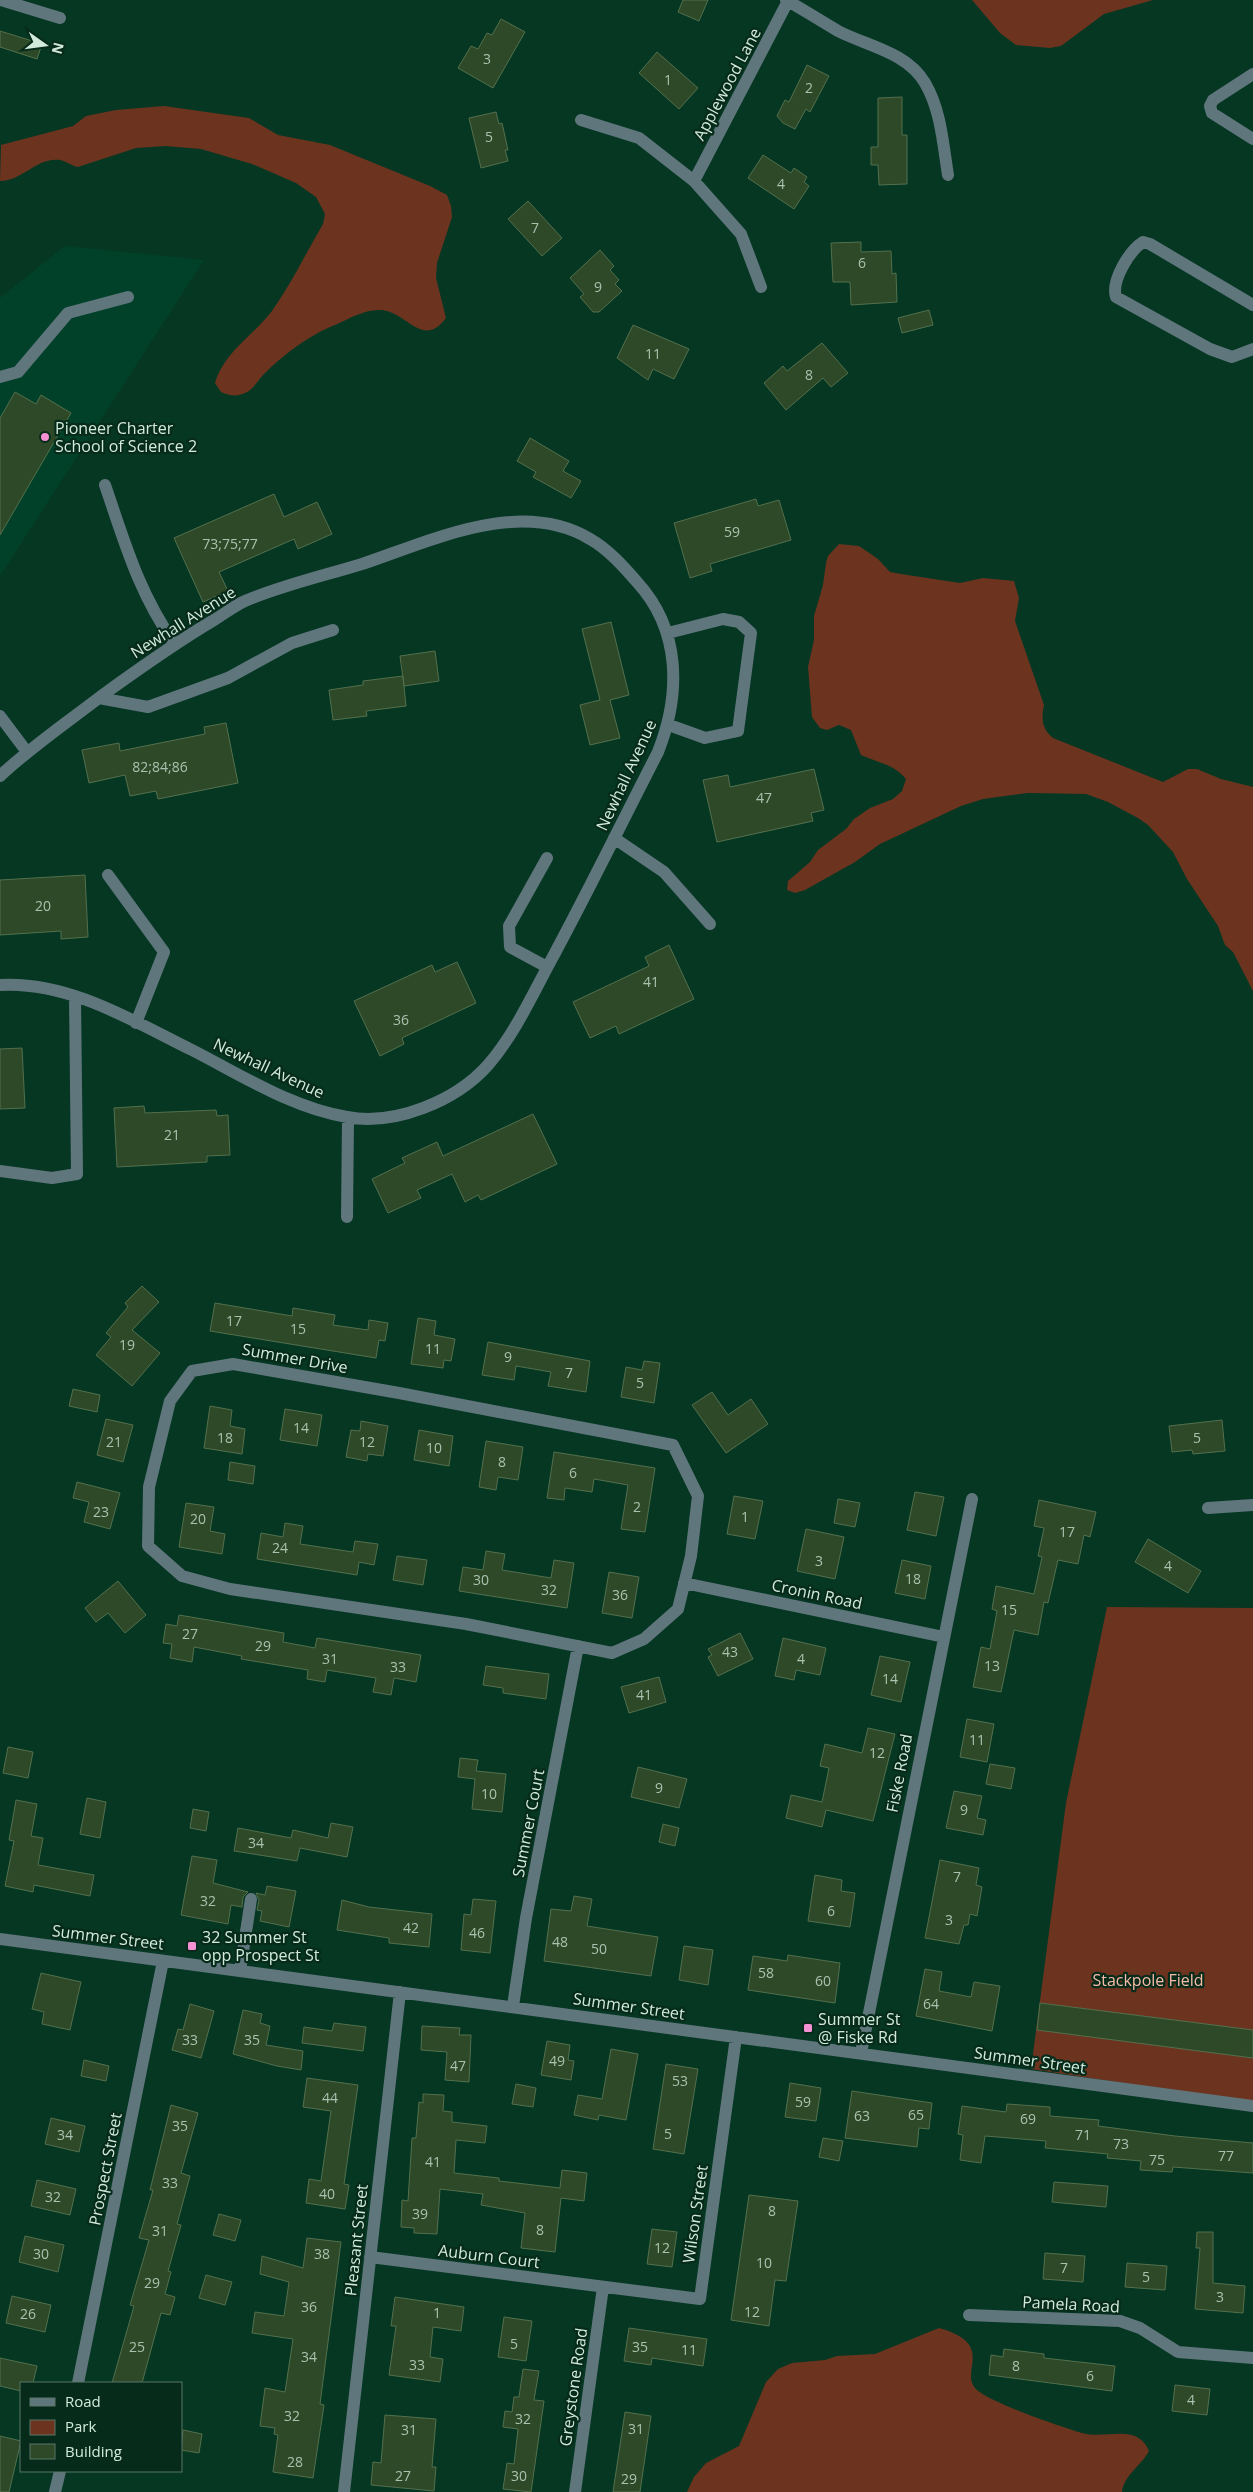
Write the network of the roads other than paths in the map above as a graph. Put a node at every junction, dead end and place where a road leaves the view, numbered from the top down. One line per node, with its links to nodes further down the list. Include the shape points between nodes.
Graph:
1 (1, 0): 3 (street)
2 (787, 1): 7 (street, via 838,31 899,57 913,68 924,82 936,109); 8 (street, Applewood Lane)
3 (60, 18)
4 (1253, 74): 6 (street, via 1213,100 1210,106 1212,113)
5 (581, 120): 8 (street, via 638,138)
6 (1253, 139)
7 (948, 175)
8 (694, 181): 9 (street, via 738,230)
9 (761, 287)
10 (128, 297): 13 (street, via 68,313 18,372)
11 (1253, 305): 12 (street, via 1143,242 1127,262 1114,290 1116,297 1210,349 1232,356)
12 (1253, 349)
13 (0, 377)
14 (105, 485): 17 (street, via 143,593)
15 (333, 630): 18 (street, via 292,643 228,678 148,707)
16 (668, 633): 17 (street, Newhall Avenue, via 647,592 590,539 568,530 524,522 476,526 292,584 243,602); 20 (street, Newhall Avenue, via 674,678); 20 (street, via 724,619 739,622 751,633 738,731 705,738)
17 (174, 643): 18 (street, Newhall Avenue)
18 (99, 698): 21 (street, Newhall Avenue)
19 (0, 716): 21 (street)
20 (669, 726): 23 (street, Newhall Avenue)
21 (27, 752): 22 (street, Newhall Avenue)
22 (0, 776)
23 (614, 838): 26 (street, via 664,872); 27 (street, Newhall Avenue)
24 (547, 858): 27 (street, via 510,926 510,947)
25 (108, 875): 30 (street, via 164,952)
26 (710, 924)
27 (548, 967): 31 (street, Newhall Avenue, via 504,1044 469,1083 447,1097 419,1108 369,1119)
28 (0, 985): 29 (street, Newhall Avenue, via 26,985)
29 (75, 997): 30 (street, Newhall Avenue); 32 (street, via 78,1174 52,1178)
30 (136, 1022): 31 (street, Newhall Avenue, via 283,1096)
31 (348, 1118): 33 (street)
32 (0, 1171)
33 (347, 1218)
34 (972, 1499): 38 (street, Fiske Road)
35 (1253, 1505): 36 (street)
36 (1208, 1508)
37 (684, 1583): 38 (street, Cronin Road); 39 (street, Summer Drive, via 678,1609 644,1639 612,1653); 39 (street, Summer Drive, via 691,1556 698,1496 673,1445 399,1392 233,1364 192,1371 170,1401 149,1487 148,1546 182,1576 230,1589 466,1624)
38 (944, 1637): 47 (street, Fiske Road)
39 (578, 1646): 45 (street, Summer Court, via 526,1918)
40 (251, 1899): 43 (street)
41 (0, 1939): 42 (street, Summer Street)
42 (163, 1960): 43 (street, Summer Street); 53 (street, Prospect Street)
43 (240, 1971): 44 (street, Summer Street)
44 (400, 1992): 45 (street, Summer Street); 49 (street, Pleasant Street)
45 (513, 2006): 46 (street, Summer Street)
46 (736, 2036): 47 (street, Summer Street); 50 (street, Wilson Street, via 700,2299)
47 (861, 2053): 48 (street, Summer Street)
48 (1253, 2106)
49 (370, 2257): 50 (street, Auburn Court); 56 (street, Pleasant Street)
50 (603, 2287): 57 (street, Greystone Road)
51 (969, 2315): 52 (street, Pamela Road, via 1120,2321 1140,2328 1178,2352)
52 (1253, 2358)
53 (78, 2382)
54 (60, 2472): 55 (street)
55 (55, 2492)
56 (344, 2492)
57 (575, 2492)

